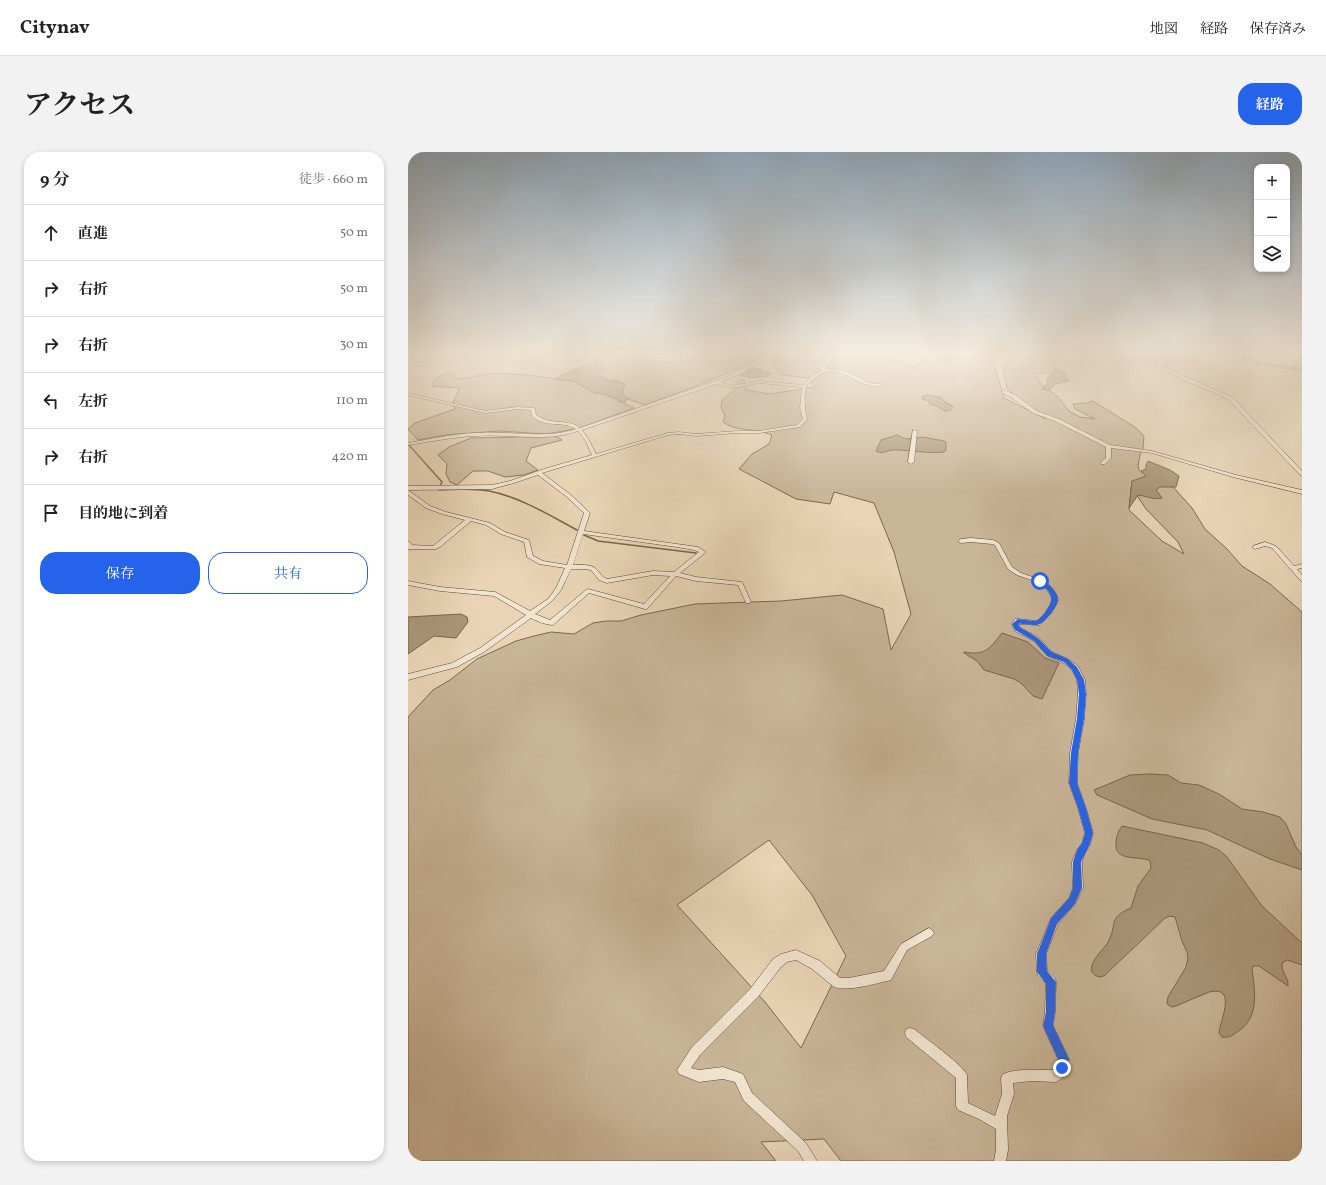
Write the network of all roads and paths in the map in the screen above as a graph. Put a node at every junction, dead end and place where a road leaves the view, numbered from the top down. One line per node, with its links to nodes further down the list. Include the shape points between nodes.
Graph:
1 (425, 398): 6 (street, via 485,412 533,409 534,416 539,419 573,426)
2 (670, 398): 6 (street)
3 (803, 398): 10 (street, via 805,420 798,426 759,432 668,434)
4 (1016, 398): 9 (street, via 1035,412)
5 (1229, 398): 14 (street)
6 (579, 430): 8 (street, via 545,436 475,434); 10 (street)
7 (915, 431): 11 (street)
8 (408, 444)
9 (1109, 446): 12 (street, via 1108,458); 17 (street, via 1156,453)
10 (595, 456): 13 (street)
11 (911, 462)
12 (1103, 463)
13 (538, 473): 15 (street, via 492,487); 19 (street, via 587,513)
14 (1302, 474)
15 (408, 488)
16 (408, 492): 18 (street, via 428,507)
17 (1302, 492)
18 (469, 520): 21 (street, via 434,548 409,547); 24 (street, via 488,524 503,533 527,541 530,557 534,560)
19 (581, 532): 24 (street); 26 (street, via 696,548 703,552)
20 (961, 541): 34 (street, via 993,542 997,544 1010,568 1045,583 1056,599 1055,604 1038,623 1018,621 1015,624 1017,629 1036,639 1050,654 1075,668 1081,680 1082,694 1074,753 1073,783 1089,833 1077,862 1078,888 1072,901 1054,921 1041,954 1042,972 1051,982 1048,1026 1064,1059 1062,1068 1056,1076 1030,1075 1007,1078 1008,1094 1001,1116)
21 (408, 543)
22 (1255, 547): 25 (street, via 1265,544 1274,547)
23 (1302, 566): 25 (street)
24 (569, 567): 26 (street, via 593,569 601,579 607,580 653,573); 30 (street, via 559,589 550,600)
25 (1292, 568): 27 (street)
26 (675, 574): 29 (street, via 696,580 740,583); 30 (street, via 645,607 588,592 551,623)
27 (1302, 579)
28 (408, 583): 30 (street, via 495,594)
29 (748, 602)
30 (530, 614): 31 (street, via 482,650 454,665)
31 (408, 677)
32 (929, 933): 35 (street, via 904,947 887,976 849,983 838,983 816,965 796,956 785,958 777,963 754,993 696,1050 683,1070 699,1076 723,1073 739,1078 748,1097 802,1147)
33 (910, 1033): 34 (street, via 961,1075 962,1106)
34 (1002, 1126): 36 (street)
35 (811, 1161)
36 (1000, 1161)

